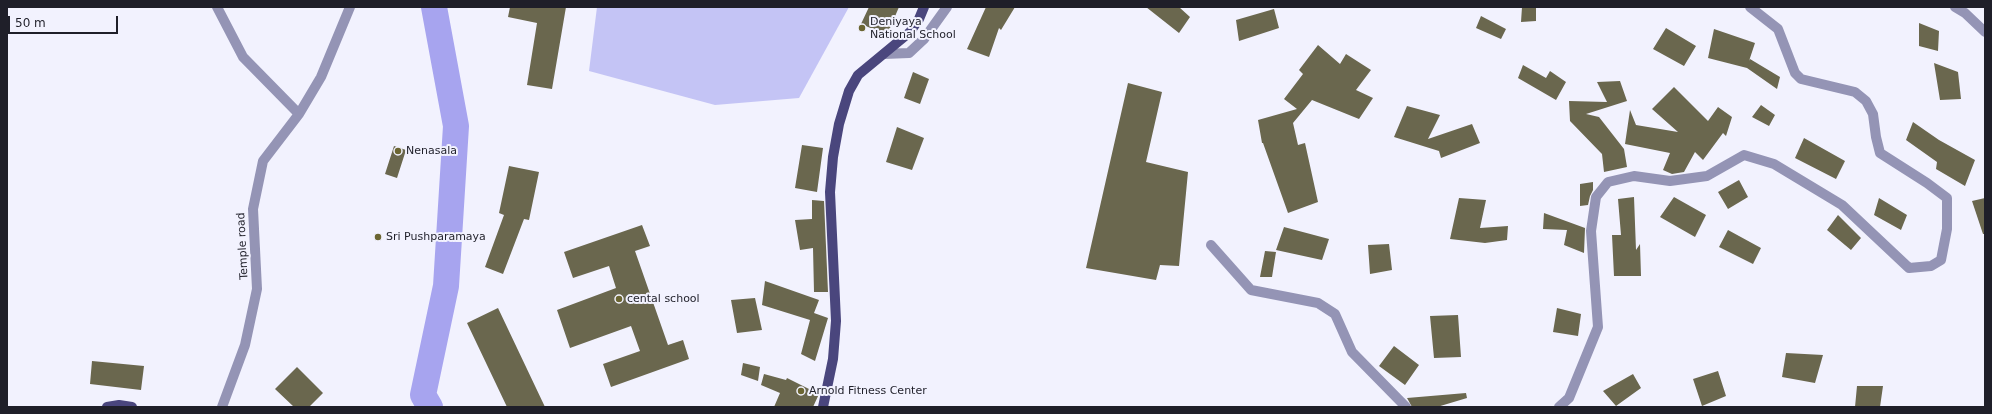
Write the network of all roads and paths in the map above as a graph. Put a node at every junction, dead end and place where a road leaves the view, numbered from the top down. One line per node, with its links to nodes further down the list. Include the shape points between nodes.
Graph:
1 (217, 7): 9 (street, via 243,57)
2 (350, 7): 9 (street, Temple road, via 322,77)
3 (924, 7): 8 (main road, via 910,32)
4 (947, 7): 8 (street, via 924,39 909,53)
5 (1750, 7): 16 (street, via 1778,29 1796,73 1801,79 1855,92 1866,100 1873,114 1880,153 1947,198 1947,229 1941,260 1931,266 1909,268 1842,205 1774,164 1744,156 1707,176 1670,181 1634,176 1608,182 1596,197 1591,231 1598,327 1569,398)
6 (1955, 7): 7 (street)
7 (1985, 32)
8 (884, 54): 14 (main road, via 858,75 849,91 833,157 830,192 836,321)
9 (299, 114): 13 (street, Temple road, via 263,161 253,209 257,289 245,345)
10 (1211, 245): 15 (street, via 1251,290 1318,303 1335,314 1352,352)
11 (107, 407): 12 (main road)
12 (132, 407)
13 (222, 407)
14 (823, 407)
15 (1406, 407)
16 (1560, 407)

